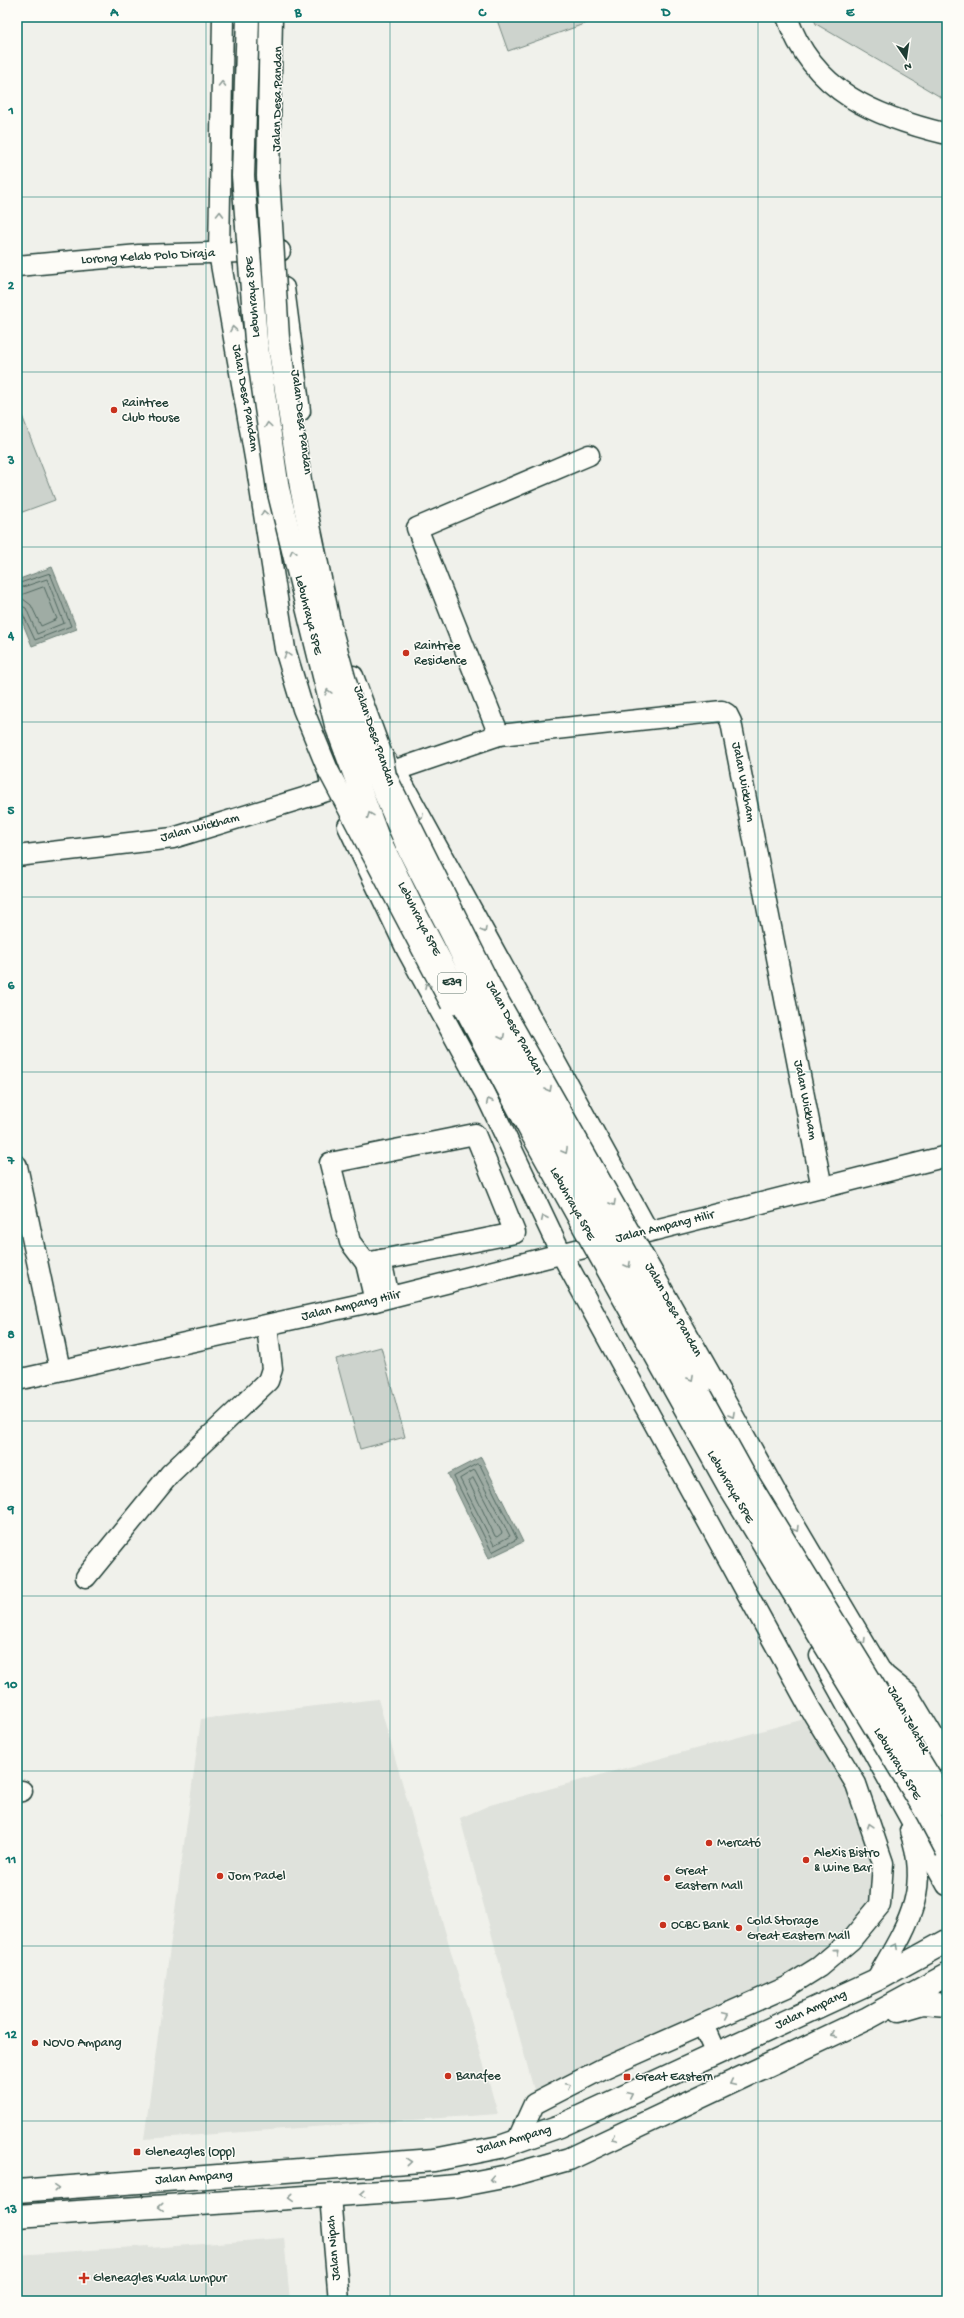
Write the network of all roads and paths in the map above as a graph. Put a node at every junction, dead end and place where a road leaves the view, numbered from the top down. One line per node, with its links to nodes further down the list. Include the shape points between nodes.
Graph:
1 (223, 17): 8 (street, Jalan Desa Pandam, one-way to 1)
2 (248, 17): 34 (main road, Lebuhraya SPE / E39, one-way to 2, bridge, via 927,1813 724,1478 530,1130 414,911 375,827 336,725 278,489 256,340 243,176)
3 (271, 17): 32 (main road, Lebuhraya SPE / E39, one-way to 32, bridge, via 268,176 278,338 301,487 330,627 356,718 368,750 409,850 454,936 503,1040 744,1475)
4 (279, 17): 7 (street, Jalan Desa Pandan, via 276,174)
5 (787, 17): 6 (street, via 792,32 813,67 856,102 898,122)
6 (947, 134)
7 (280, 251): 8 (street, Lorong Kelab Polo Diraja); 12 (street, Jalan Desa Pandan, via 307,472 333,604 354,681)
8 (219, 253): 9 (street, Lorong Kelab Polo Diraja, via 139,255); 14 (street, Jalan Desa Pandam, one-way to 8, via 303,709 285,649)
9 (17, 266)
10 (588, 455): 11 (street, via 416,528)
11 (499, 735): 13 (street, Jalan Wickham); 18 (street, Jalan Wickham, via 722,711 727,714 731,722)
12 (382, 755): 13 (street); 28 (street, Jalan Desa Pandan, one-way to 28, bridge, via 386,776 494,993 785,1509)
13 (393, 771): 19 (street, one-way to 19, via 401,781)
14 (330, 780): 15 (street, Jalan Wickham, via 173,838); 20 (street, one-way to 14, via 485,1093 403,944 368,871); 27 (street, bridge, via 670,1402)
15 (17, 856)
16 (947, 1156): 18 (street, Jalan Ampang Hilir)
17 (17, 1166): 24 (street)
18 (822, 1188): 19 (street, Jalan Ampang Hilir)
19 (648, 1231): 20 (street, Jalan Ampang Hilir)
20 (561, 1253): 22 (street, Jalan Ampang Hilir); 41 (street, one-way to 20, via 787,1986 819,1967 851,1940 880,1905 883,1863 856,1784 811,1710)
21 (373, 1262): 21 (street, via 515,1234 475,1134 330,1163 350,1242); 22 (street)
22 (382, 1299): 23 (street, Jalan Ampang Hilir)
23 (267, 1326): 24 (street, Jalan Ampang Hilir); 26 (street, via 272,1369 268,1381 170,1474)
24 (60, 1370): 25 (street, Jalan Ampang Hilir)
25 (17, 1380)
26 (86, 1577)
27 (810, 1638): 30 (street); 33 (street)
28 (882, 1673): 29 (street, via 908,1694); 31 (main road, Jalan Jelatek)
29 (947, 1759)
30 (893, 1786): 35 (street); 38 (street, one-way to 30, via 913,1910 918,1892 918,1866 913,1840)
31 (947, 1788)
32 (947, 1806)
33 (947, 1846)
34 (947, 1851)
35 (946, 1882)
36 (947, 1941): 38 (main road, Jalan Ampang)
37 (947, 1975): 40 (main road, Jalan Ampang)
38 (876, 1980): 42 (main road, Jalan Ampang)
39 (947, 2004): 40 (main road, via 923,2003)
40 (868, 2018): 45 (main road, Jalan Ampang, one-way to 45, via 569,2159 508,2176 456,2186)
41 (703, 2025): 42 (street); 43 (street, one-way to 41, via 534,2104 602,2069)
42 (716, 2054): 43 (main road, Jalan Ampang, one-way to 42, via 560,2126)
43 (517, 2141): 44 (main road, Jalan Ampang, one-way to 43, via 434,2160 500,2147)
44 (17, 2191)
45 (330, 2196): 46 (main road, Jalan Ampang, one-way to 46); 47 (street, Jalan Nipah)
46 (17, 2216)
47 (339, 2301)

